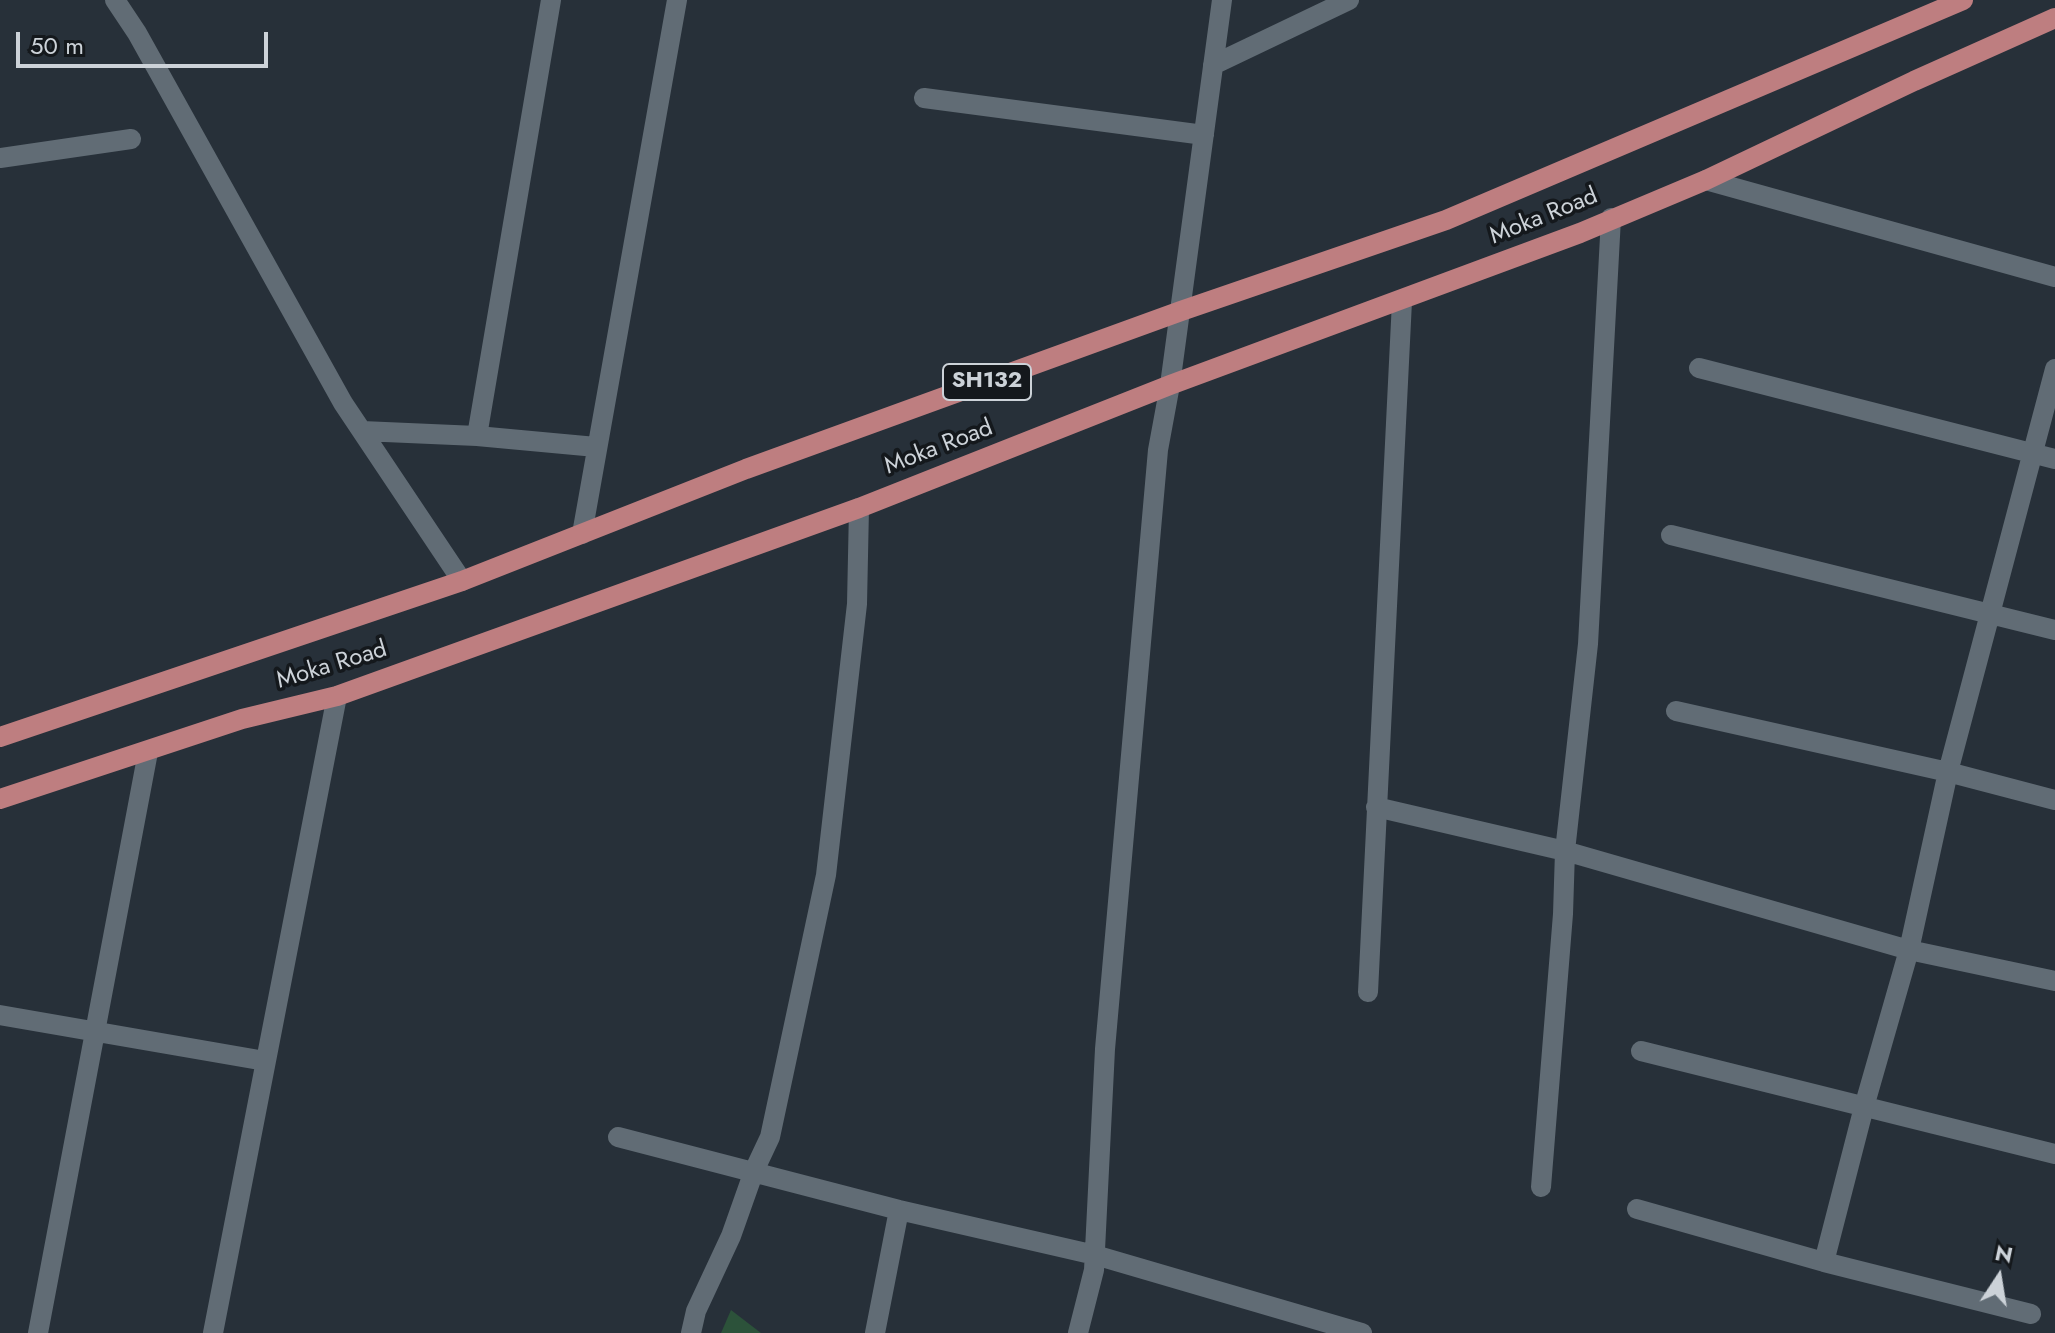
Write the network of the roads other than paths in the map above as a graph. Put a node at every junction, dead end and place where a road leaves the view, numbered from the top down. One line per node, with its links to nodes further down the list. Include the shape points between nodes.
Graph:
1 (115, 0): 21 (street)
2 (551, 0): 22 (street)
3 (677, 0): 23 (street)
4 (1222, 0): 8 (street)
5 (1349, 0): 8 (street)
6 (1963, 0): 17 (main road, Moka Road / SH132, via 1446,220)
7 (2055, 18): 13 (main road, Moka Road)
8 (1213, 65): 10 (street)
9 (924, 98): 10 (street)
10 (1204, 135): 17 (street)
11 (131, 139): 12 (street)
12 (0, 158)
13 (1706, 180): 14 (main road, Moka Road); 15 (street)
14 (1611, 218): 16 (main road, Moka Road); 40 (street, via 1588,644)
15 (2055, 277)
16 (1402, 301): 20 (main road, Moka Road); 39 (street)
17 (1181, 311): 20 (street); 27 (main road, Moka Road / SH132)
18 (1699, 368): 24 (street)
19 (2055, 369): 24 (street)
20 (1170, 385): 26 (main road, Moka Road); 55 (street, via 1158,450 1131,740 1105,1049)
21 (362, 431): 22 (street); 29 (street)
22 (477, 436): 23 (street)
23 (596, 447): 27 (street)
24 (2032, 453): 25 (street); 30 (street)
25 (2055, 459)
26 (859, 508): 32 (main road, Moka Road); 51 (street, via 857,604 826,875 770,1137)
27 (582, 534): 29 (main road, Moka Road / SH132)
28 (1671, 535): 30 (street)
29 (462, 581): 34 (main road, Moka Road / SH132)
30 (1991, 615): 31 (street); 36 (street)
31 (2055, 630)
32 (337, 696): 35 (main road, Moka Road, via 242,719); 47 (street)
33 (1676, 711): 36 (street)
34 (0, 737)
35 (148, 752): 37 (main road, Moka Road); 45 (street)
36 (1948, 772): 38 (street); 41 (street)
37 (0, 799)
38 (2055, 800)
39 (1376, 807): 40 (street); 43 (street)
40 (1565, 851): 41 (street); 52 (street)
41 (1909, 950): 42 (street); 48 (street)
42 (2055, 981)
43 (1368, 992)
44 (0, 1015): 45 (street)
45 (94, 1032): 47 (street); 59 (street)
46 (1641, 1051): 48 (street)
47 (265, 1061): 60 (street)
48 (1864, 1107): 50 (street); 56 (street)
49 (618, 1137): 51 (street)
50 (2055, 1154)
51 (754, 1171): 54 (street); 61 (street)
52 (1541, 1187)
53 (1637, 1209): 56 (street)
54 (899, 1210): 55 (street); 62 (street)
55 (1095, 1255): 58 (street); 63 (street)
56 (1824, 1262): 57 (street)
57 (2031, 1314)
58 (1331, 1329): 64 (street)
59 (38, 1333)
60 (213, 1333)
61 (691, 1333)
62 (875, 1333)
63 (1078, 1333)
64 (1362, 1333)

